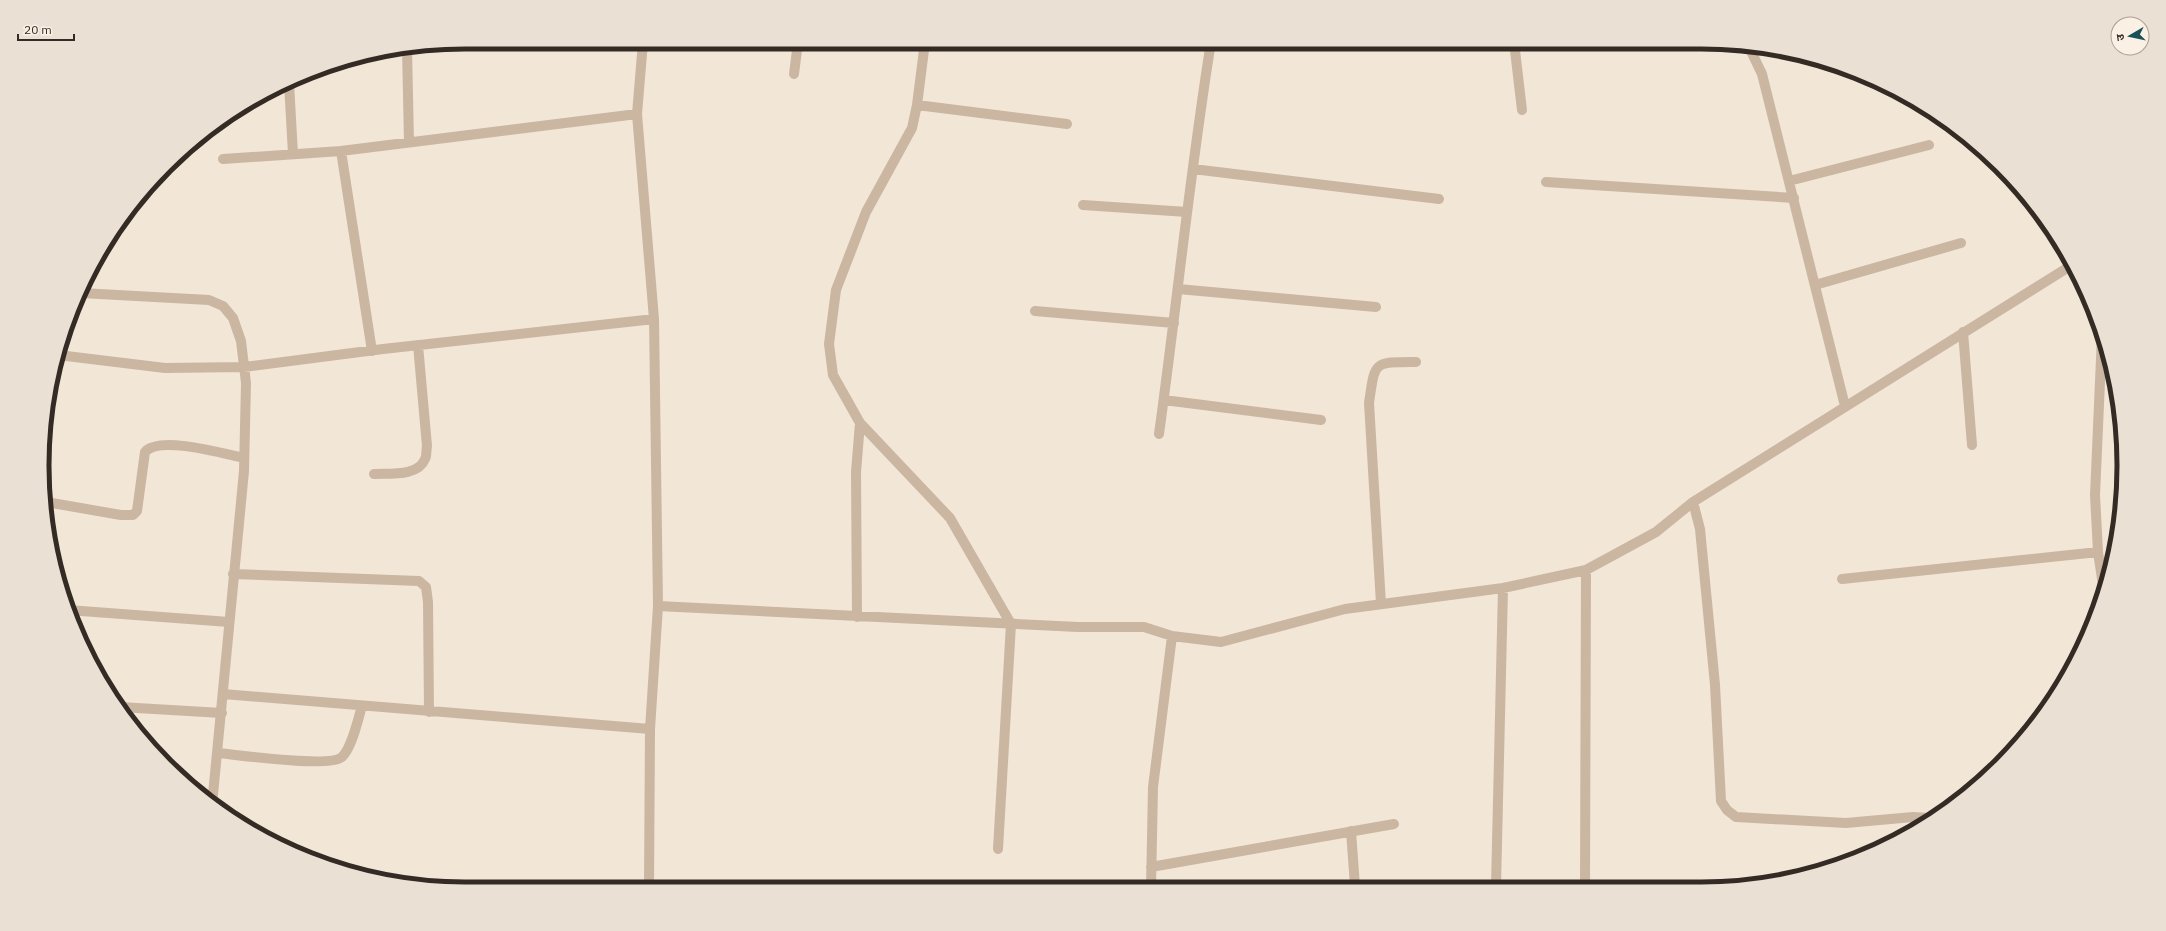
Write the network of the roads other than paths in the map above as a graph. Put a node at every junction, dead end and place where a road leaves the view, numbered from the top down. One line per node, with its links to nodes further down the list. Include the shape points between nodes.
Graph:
1 (642, 49): 12 (street)
2 (797, 49): 8 (street)
3 (924, 49): 10 (street)
4 (1210, 49): 19 (street)
5 (1515, 49): 11 (street)
6 (1752, 53): 20 (street, via 1762,74)
7 (407, 54): 14 (street)
8 (794, 74)
9 (289, 88): 17 (street)
10 (918, 105): 13 (street); 45 (street, via 912,128 866,212 836,290 829,344 832,375)
11 (1522, 110)
12 (637, 114): 14 (street); 33 (street)
13 (1067, 124)
14 (409, 142): 16 (street)
15 (1929, 145): 20 (street)
16 (341, 151): 17 (street); 37 (street)
17 (293, 154): 18 (street)
18 (223, 159)
19 (1193, 169): 23 (street); 25 (street)
20 (1790, 181): 22 (street)
21 (1546, 182): 22 (street)
22 (1794, 198): 28 (street)
23 (1439, 199)
24 (1083, 205): 25 (street)
25 (1187, 212): 29 (street)
26 (1961, 243): 28 (street)
27 (2067, 268): 35 (street)
28 (1815, 285): 43 (street)
29 (1178, 289): 31 (street); 34 (street)
30 (87, 293): 40 (street, via 208,300 224,306 233,318 241,342)
31 (1376, 307)
32 (1035, 311): 34 (street)
33 (654, 319): 36 (street); 59 (street)
34 (1174, 323): 42 (street)
35 (1963, 332): 43 (street); 47 (street)
36 (418, 345): 37 (street); 49 (street, via 427,446 425,460 419,468 406,472)
37 (372, 350): 40 (street)
38 (64, 356): 40 (street, via 165,368)
39 (1416, 362): 58 (street, via 1388,362 1379,365 1373,371 1369,403)
40 (244, 367): 48 (street)
41 (2105, 368): 52 (street, via 2095,495)
42 (1164, 400): 44 (street); 46 (street)
43 (1845, 406): 50 (street)
44 (1321, 420)
45 (860, 423): 61 (street, via 856,472); 63 (street, via 950,518)
46 (1159, 434)
47 (1972, 445)
48 (244, 458): 51 (street, via 176,445 149,448 146,452 137,511 133,515); 54 (street)
49 (374, 474)
50 (1694, 502): 53 (street, via 1656,532); 73 (street, via 1700,529 1714,684 1721,801 1727,810 1736,817 1846,823)
51 (51, 503)
52 (2098, 552): 55 (street); 56 (street)
53 (1586, 570): 57 (street); 82 (street)
54 (233, 574): 62 (street); 68 (street, via 419,581 426,588 428,602)
55 (2102, 577)
56 (1842, 579)
57 (1503, 588): 58 (street); 81 (street)
58 (1381, 604): 64 (street, via 1345,609 1221,642)
59 (658, 606): 61 (street); 70 (street)
60 (75, 611): 62 (street)
61 (857, 617): 63 (street)
62 (229, 622): 65 (street)
63 (1011, 624): 64 (street, via 1144,627); 76 (street)
64 (1172, 636): 77 (street, via 1153,787)
65 (223, 694): 66 (street); 69 (street)
66 (362, 706): 68 (street); 71 (street, via 348,748 342,757 331,761 308,762)
67 (127, 707): 69 (street)
68 (429, 712): 70 (street)
69 (222, 713): 71 (street)
70 (650, 729): 78 (street)
71 (218, 753): 72 (street)
72 (213, 797)
73 (1923, 818)
74 (1394, 824): 75 (street)
75 (1351, 831): 77 (street); 80 (street)
76 (998, 849)
77 (1151, 867): 79 (street)
78 (649, 882)
79 (1151, 882)
80 (1355, 882)
81 (1496, 882)
82 (1585, 882)

